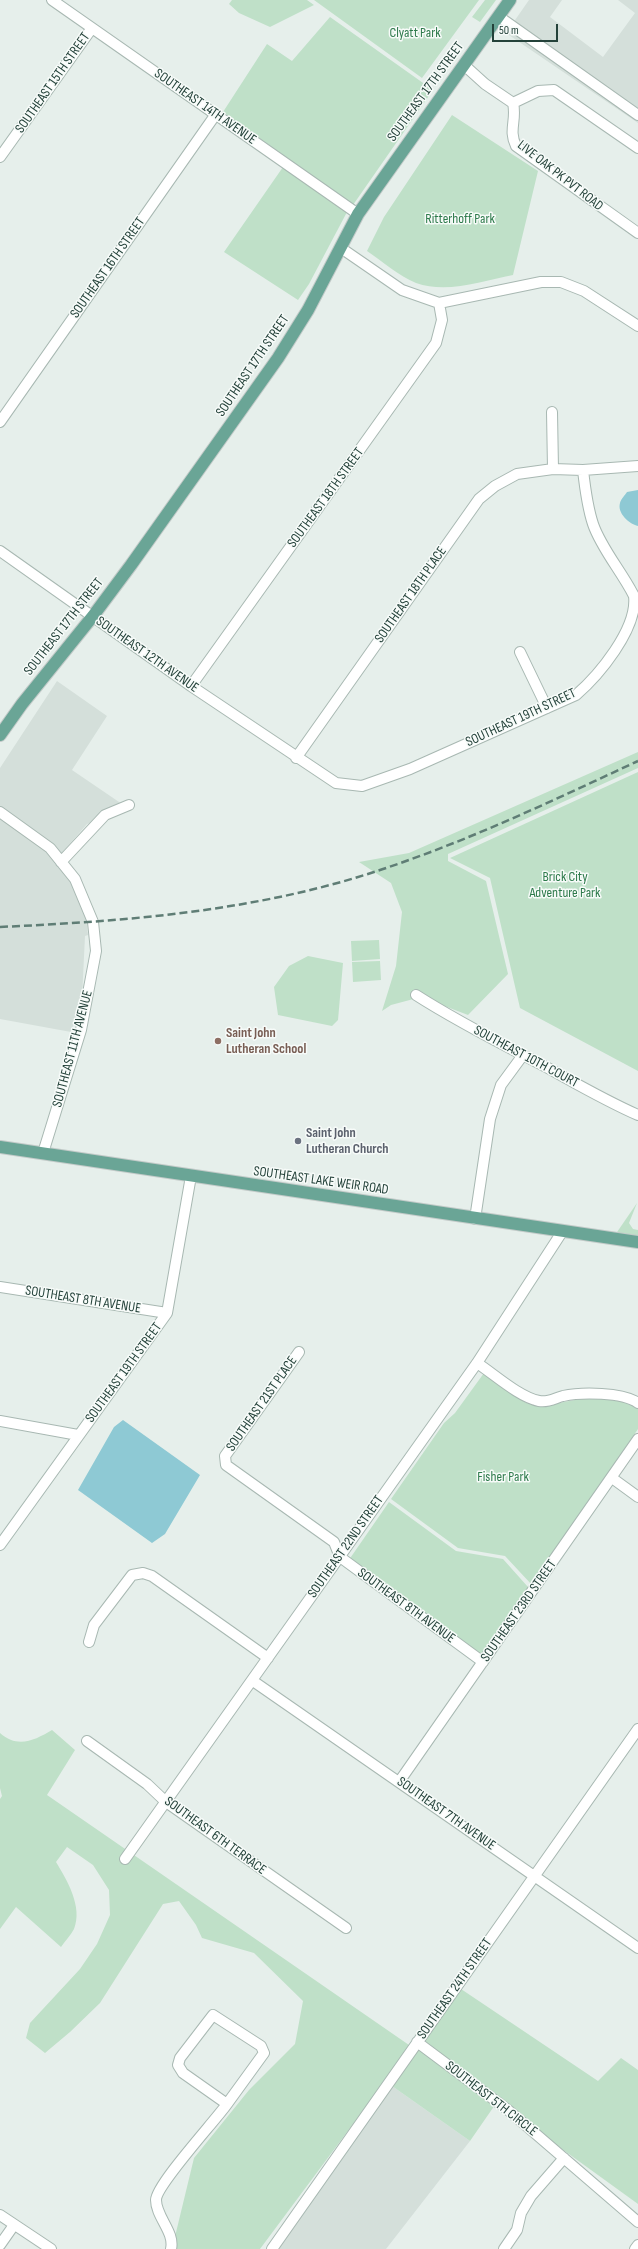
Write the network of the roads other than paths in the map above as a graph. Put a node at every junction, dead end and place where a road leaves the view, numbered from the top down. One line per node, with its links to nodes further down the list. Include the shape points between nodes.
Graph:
1 (52, 0): 4 (street, SOUTHEAST 14TH AVENUE)
2 (510, 0): 3 (main road, SOUTHEAST 17TH STREET)
3 (498, 16): 5 (main road, SOUTHEAST 17TH STREET); 8 (street)
4 (92, 28): 7 (street, SOUTHEAST 14TH AVENUE); 10 (street, SOUTHEAST 15TH STREET)
5 (464, 65): 6 (street, via 485,84); 11 (main road, SOUTHEAST 17TH STREET)
6 (513, 103): 9 (street, via 538,91 554,90); 12 (street, LIVE OAK PK PVT ROAD, via 515,112 511,137 516,146)
7 (216, 114): 11 (street, SOUTHEAST 14TH AVENUE); 17 (street, SOUTHEAST 16TH STREET)
8 (638, 115)
9 (638, 148)
10 (0, 157)
11 (358, 214): 13 (main road, SOUTHEAST 17TH STREET)
12 (638, 233)
13 (341, 248): 14 (street, via 402,290); 22 (main road, SOUTHEAST 17TH STREET, via 308,310 278,358)
14 (440, 303): 15 (street, via 541,282 561,282 584,291); 24 (street, SOUTHEAST 18TH STREET, via 442,320 436,343)
15 (638, 326)
16 (552, 412): 19 (street)
17 (0, 422)
18 (638, 466): 20 (street, SOUTHEAST 18TH PLACE)
19 (553, 469): 20 (street, SOUTHEAST 18TH PLACE); 27 (street, SOUTHEAST 18TH PLACE, via 516,474 479,499)
20 (583, 470): 25 (street, SOUTHEAST 19TH STREET, via 593,525 635,598 636,618 629,637 597,677 576,695)
21 (0, 551): 22 (street, SOUTHEAST 12TH AVENUE)
22 (93, 616): 24 (street, SOUTHEAST 12TH AVENUE); 26 (main road, SOUTHEAST 17TH STREET)
23 (520, 652): 25 (street)
24 (191, 686): 27 (street, SOUTHEAST 12TH AVENUE)
25 (547, 708): 27 (street, SOUTHEAST 19TH STREET, via 410,769 362,786 336,784)
26 (0, 735)
27 (296, 758)
28 (128, 804): 30 (street, via 105,815)
29 (0, 812): 30 (street, SOUTHEAST 11TH AVENUE, via 50,848)
30 (61, 862): 35 (street, SOUTHEAST 11TH AVENUE, via 75,879 92,922 96,952 81,1030)
31 (416, 994): 32 (street, SOUTHEAST 10TH COURT, via 452,1018)
32 (523, 1055): 33 (street, SOUTHEAST 10TH COURT, via 608,1102); 37 (street, via 501,1085 490,1119)
33 (638, 1115)
34 (0, 1147): 35 (main road, SOUTHEAST LAKE WEIR ROAD)
35 (43, 1153): 36 (main road, SOUTHEAST LAKE WEIR ROAD)
36 (191, 1176): 37 (main road, SOUTHEAST LAKE WEIR ROAD); 41 (street, SOUTHEAST 19TH STREET)
37 (475, 1219): 38 (main road, SOUTHEAST LAKE WEIR ROAD)
38 (562, 1232): 39 (main road, SOUTHEAST LAKE WEIR ROAD); 43 (street, SOUTHEAST 22ND STREET)
39 (638, 1242)
40 (0, 1287): 41 (street, SOUTHEAST 8TH AVENUE)
41 (167, 1313): 46 (street, SOUTHEAST 19TH STREET)
42 (299, 1352): 48 (street, SOUTHEAST 21ST PLACE)
43 (477, 1363): 44 (street, via 528,1397 540,1402 563,1396 589,1394 631,1398); 52 (street, SOUTHEAST 22ND STREET)
44 (638, 1403)
45 (0, 1421): 46 (street)
46 (78, 1436): 51 (street, SOUTHEAST 19TH STREET)
47 (638, 1439): 49 (street, SOUTHEAST 23RD STREET)
48 (225, 1456): 52 (street, SOUTHEAST 8TH AVENUE, via 226,1465 334,1542)
49 (612, 1478): 50 (street); 55 (street, SOUTHEAST 23RD STREET)
50 (638, 1497)
51 (0, 1545)
52 (340, 1557): 54 (street, SOUTHEAST 22ND STREET); 55 (street, SOUTHEAST 8TH AVENUE)
53 (89, 1642): 54 (street, via 94,1625 132,1575 143,1573 152,1576)
54 (268, 1658): 56 (street, SOUTHEAST 22ND STREET)
55 (483, 1662): 59 (street, SOUTHEAST 23RD STREET)
56 (253, 1681): 59 (street, SOUTHEAST 7TH AVENUE); 60 (street, SOUTHEAST 22ND STREET)
57 (638, 1730): 62 (street, SOUTHEAST 24TH STREET)
58 (87, 1741): 60 (street, SOUTHEAST 6TH TERRACE, via 147,1784)
59 (399, 1782): 62 (street, SOUTHEAST 7TH AVENUE)
60 (166, 1802): 61 (street, SOUTHEAST 22ND STREET); 63 (street, SOUTHEAST 6TH TERRACE)
61 (126, 1860)
62 (535, 1876): 64 (street, SOUTHEAST 7TH AVENUE); 65 (street, SOUTHEAST 24TH STREET)
63 (346, 1928)
64 (638, 1948)
65 (416, 2042): 67 (street, SOUTHEAST 5TH CIRCLE, via 508,2110); 75 (street, SOUTHEAST 24TH STREET)
66 (227, 2104): 66 (street, via 183,2073 178,2066 180,2058 213,2014 263,2049 264,2053); 74 (street, via 156,2196 157,2210 171,2239)
67 (564, 2158): 69 (street, SOUTHEAST 5TH CIRCLE); 76 (street, via 531,2196 517,2230)
68 (0, 2215): 70 (street)
69 (638, 2222)
70 (14, 2225): 71 (street); 73 (street)
71 (0, 2245)
72 (638, 2245): 77 (street)
73 (51, 2249)
74 (171, 2249)
75 (272, 2249)
76 (504, 2249)
77 (635, 2249)

